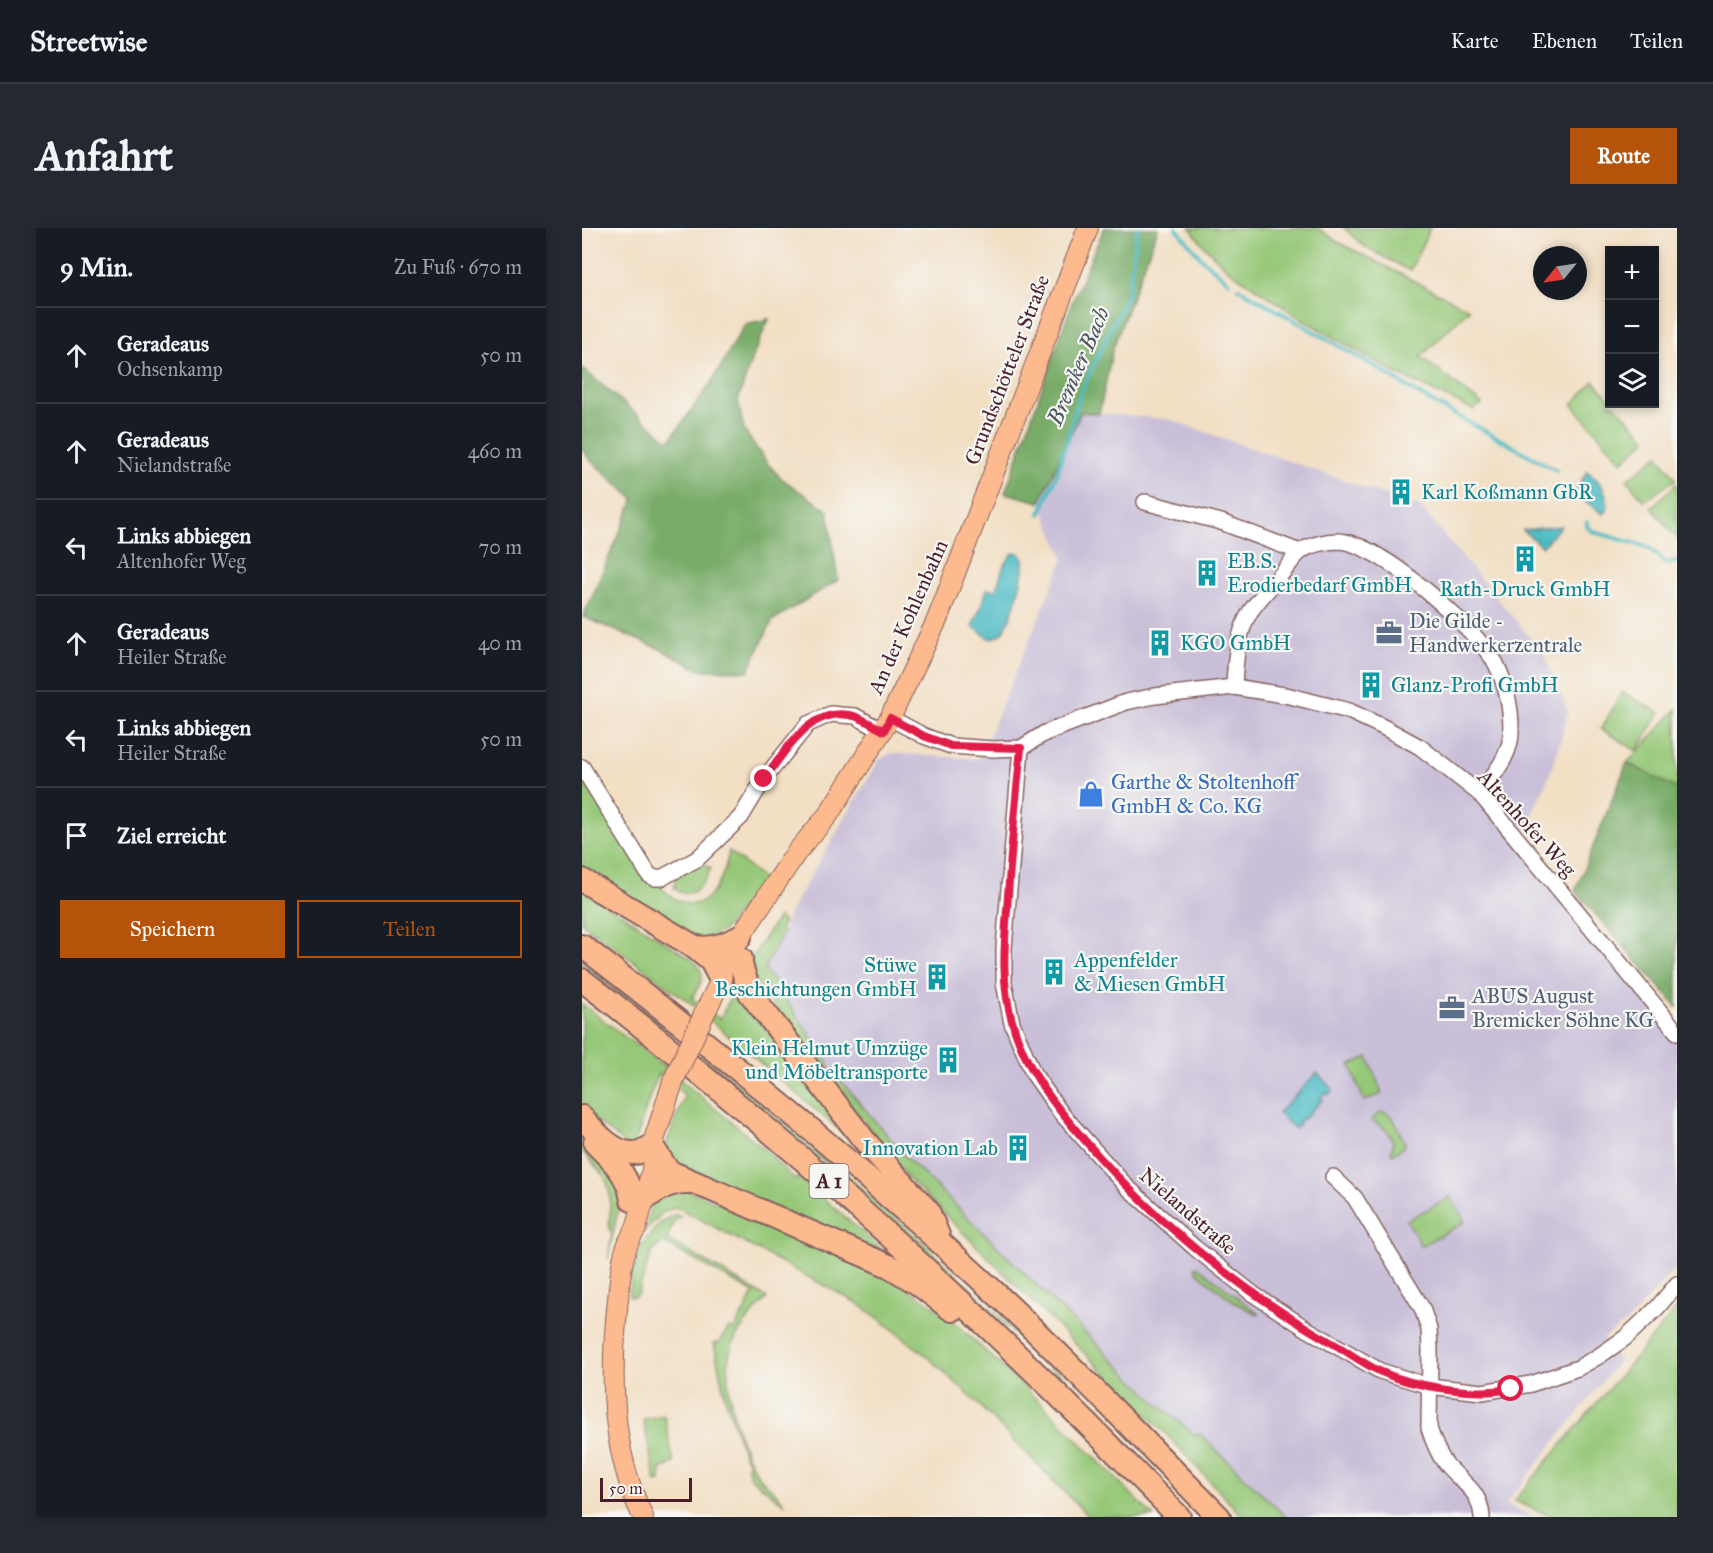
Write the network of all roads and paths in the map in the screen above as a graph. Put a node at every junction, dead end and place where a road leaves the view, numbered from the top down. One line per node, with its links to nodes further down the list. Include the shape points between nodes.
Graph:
1 (1088, 228): 3 (main road, Grundschötteler Straße)
2 (1145, 502): 4 (street, via 1221,522)
3 (972, 529): 6 (main road, An der Kohlenbahn, via 937,620)
4 (1300, 552): 5 (street, via 1250,612 1236,654); 9 (street, via 1328,541 1362,546 1412,579 1478,639 1496,664 1507,690 1512,731 1503,760)
5 (1234, 687): 7 (street, Altenhofer Weg, via 1126,702 1045,734); 9 (street, Altenhofer Weg, via 1349,711 1420,747)
6 (887, 724): 7 (street, via 951,746); 8 (street, via 831,714 808,724 764,779 741,817 697,859 661,878 649,875); 13 (main road, An der Kohlenbahn, via 828,815 796,853)
7 (1021, 748): 27 (street, Nielandstraße, via 1004,983 1016,1033 1033,1073 1090,1148 1126,1186 1253,1294 1380,1371)
8 (582, 767)
9 (1480, 794): 17 (street, Altenhofer Weg)
10 (582, 880): 12 (highway)
11 (582, 946): 24 (highway, A 1, via 799,1118)
12 (693, 946): 13 (highway); 15 (highway, via 711,962)
13 (741, 948): 15 (main road, An der Kohlenbahn, via 730,976); 16 (highway, via 741,965)
14 (582, 980): 26 (highway, A 1, via 785,1143)
15 (719, 984): 16 (highway); 20 (main road, An der Kohlenbahn, bridge, via 672,1085)
16 (750, 993): 24 (highway, via 864,1140 928,1211)
17 (1677, 1032)
18 (582, 1117): 20 (highway, via 597,1136 619,1149 633,1154)
19 (582, 1129): 23 (highway, via 622,1171)
20 (652, 1146): 22 (highway, via 668,1171); 23 (main road, An der Kohlenbahn, via 643,1156)
21 (1333, 1177): 27 (street, via 1355,1198 1422,1308 1428,1329)
22 (691, 1182): 23 (highway, via 670,1183); 26 (highway, via 889,1266)
23 (638, 1200): 28 (main road, An der Kohlenbahn, via 626,1227 629,1237 620,1278 612,1367 621,1452)
24 (943, 1245): 30 (highway, A 1, via 1111,1406)
25 (1677, 1284): 27 (street, Nielandstraße, via 1625,1338 1565,1374 1496,1392)
26 (1023, 1359): 29 (highway, A 1)
27 (1429, 1386): 31 (street, via 1429,1428 1435,1445 1446,1464 1475,1492)
28 (643, 1517)
29 (1179, 1517)
30 (1219, 1517)
31 (1482, 1517)

